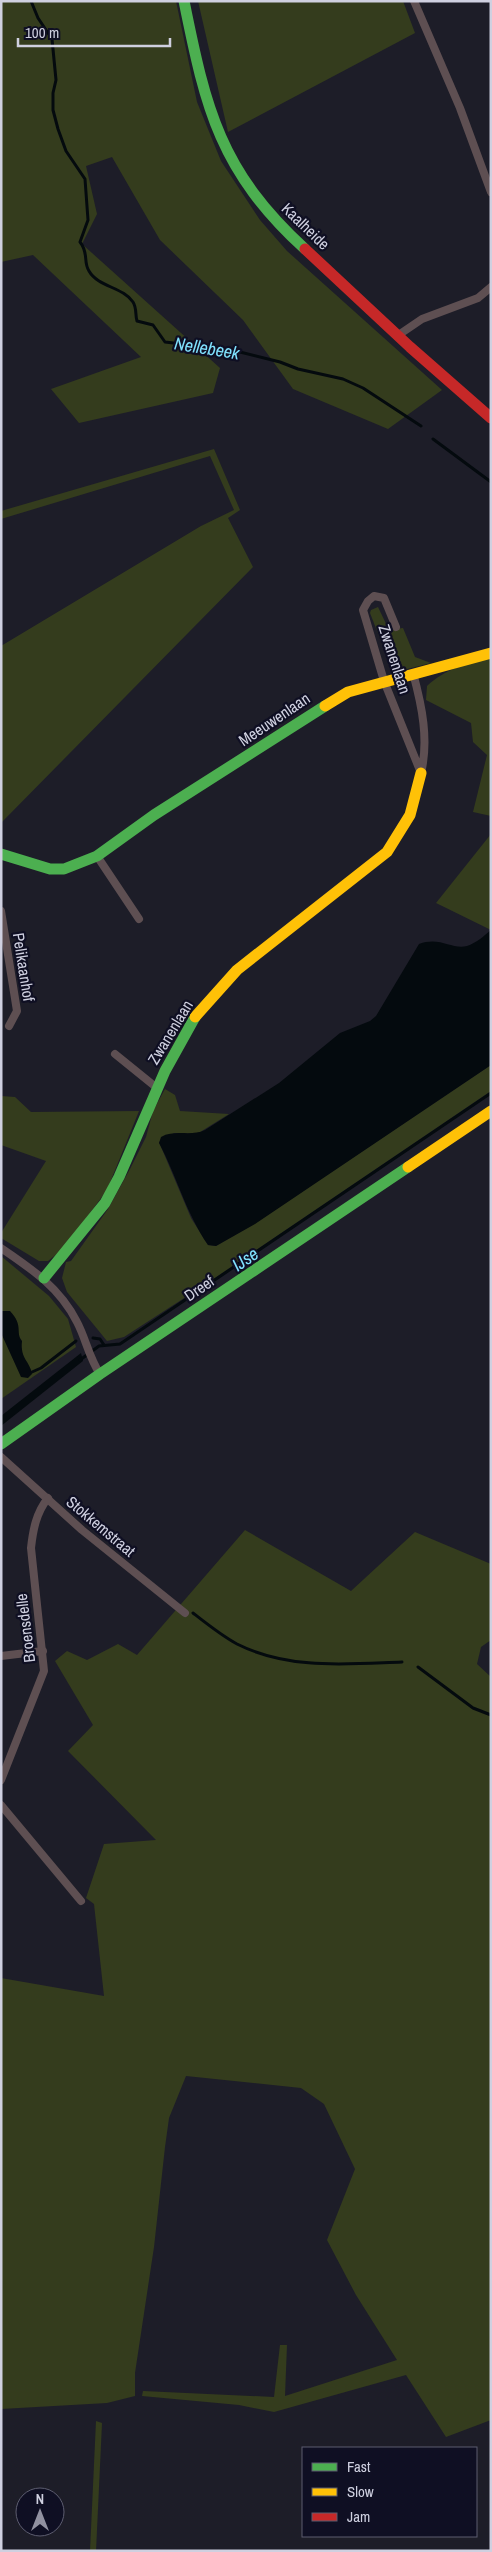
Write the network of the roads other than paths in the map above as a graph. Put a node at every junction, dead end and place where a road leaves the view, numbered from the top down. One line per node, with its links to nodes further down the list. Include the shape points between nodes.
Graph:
1 (184, 1): 5 (street, Kaalheide, via 210,110 244,182 270,215)
2 (414, 1): 3 (street, via 460,108)
3 (491, 192)
4 (491, 287): 5 (street, via 478,298 422,319)
5 (397, 336): 6 (street, Kaalheide)
6 (491, 418)
7 (396, 627): 10 (street, Zwanenlaan, via 384,598 374,596 368,601 363,610)
8 (491, 653): 9 (street, Meeuwenlaan)
9 (413, 674): 10 (street, Meeuwenlaan); 11 (street, Zwanenlaan, via 425,734)
10 (384, 681): 11 (street, Zwanenlaan); 13 (street, Meeuwenlaan, via 348,692 322,707)
11 (421, 773): 18 (street, Zwanenlaan, via 412,816 387,852 230,977 192,1021)
12 (1, 854): 13 (street, Meeuwenlaan, via 50,869 64,869)
13 (96, 856): 15 (street)
14 (1, 911): 16 (street, Pelikaanhof, via 17,1011)
15 (139, 919)
16 (9, 1026)
17 (115, 1054): 18 (street)
18 (157, 1088): 21 (street, Zwanenlaan, via 105,1203)
19 (491, 1111): 22 (street, Dreef)
20 (1, 1248): 21 (street)
21 (44, 1278): 22 (street, via 64,1299)
22 (100, 1374): 23 (street, Dreef)
23 (1, 1444)
24 (1, 1457): 25 (street, Stokkemstraat)
25 (48, 1498): 26 (street, Stokkemstraat, via 82,1530); 27 (street, Broensdelle, via 40,1507 31,1548)
26 (185, 1613)
27 (43, 1651): 28 (street); 29 (street, Broensdelle, via 44,1671)
28 (1, 1656)
29 (1, 1780)
30 (1, 1805): 31 (street)
31 (81, 1901)

